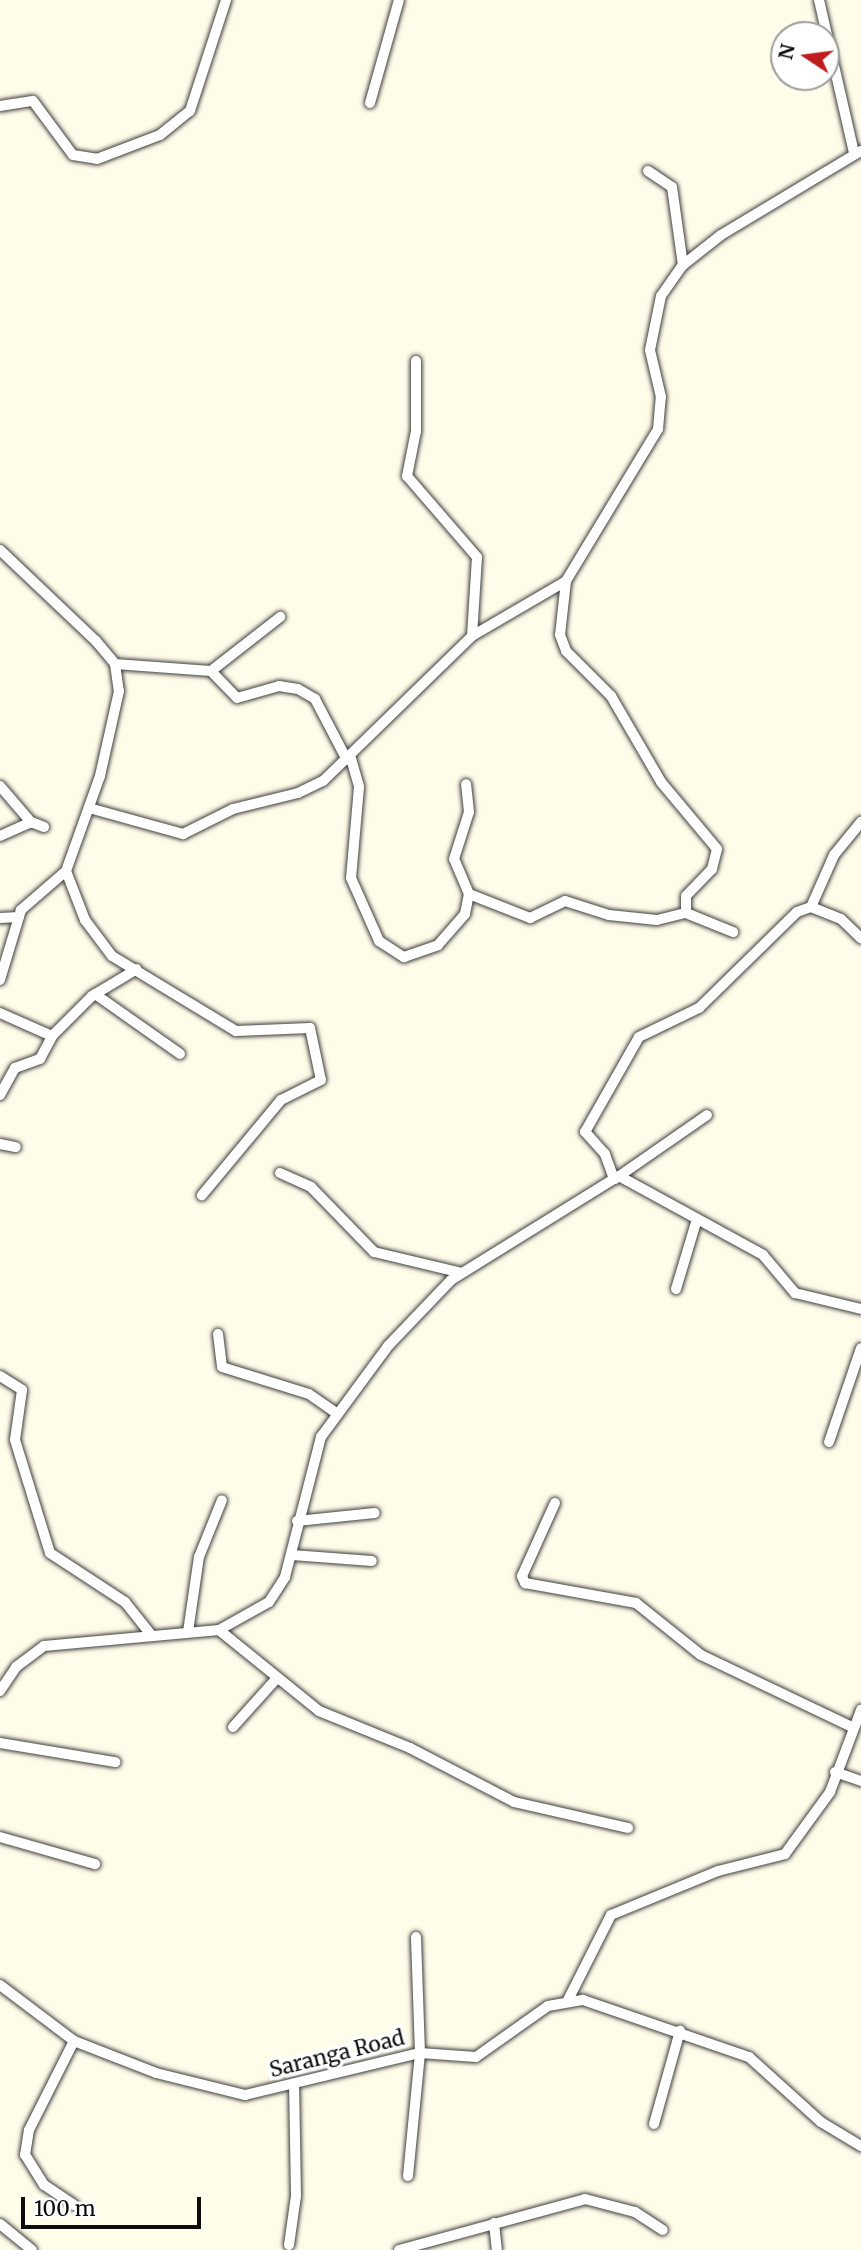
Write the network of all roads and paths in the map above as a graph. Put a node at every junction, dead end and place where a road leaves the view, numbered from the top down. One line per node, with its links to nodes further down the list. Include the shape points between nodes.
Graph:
1 (226, 0): 5 (street, via 190,111 160,135 97,159 73,155 33,101)
2 (399, 0): 4 (street)
3 (819, 0): 6 (street)
4 (370, 103)
5 (0, 106)
6 (858, 152): 8 (street, via 777,196)
7 (648, 171): 8 (street, via 672,187)
8 (683, 265): 11 (street, via 661,296 651,331 663,414 658,429)
9 (416, 361): 13 (street, via 416,431 407,476 477,556)
10 (0, 550): 14 (street)
11 (566, 581): 13 (street); 27 (street, via 560,635 566,651 611,696 661,782 718,849 712,869 686,896)
12 (280, 617): 15 (street)
13 (472, 636): 16 (street)
14 (115, 664): 15 (street); 19 (street, via 119,691)
15 (211, 671): 16 (street, via 237,698 279,686 298,688 314,699)
16 (348, 757): 19 (street, via 298,793 233,809 183,834); 25 (street, via 359,787 351,878 385,949 404,957 438,945 459,926)
17 (467, 784): 25 (street, via 469,812 454,859)
18 (0, 786): 20 (street)
19 (89, 808): 24 (street)
20 (31, 822): 22 (street); 23 (street)
21 (861, 822): 26 (street, via 834,855)
22 (44, 827)
23 (0, 836)
24 (66, 871): 28 (street, via 30,898); 32 (street, via 104,950)
25 (469, 894): 27 (street, via 530,918 565,901 609,915 657,920)
26 (811, 907): 31 (street, via 841,919); 43 (street, via 768,935 699,1008 639,1037 628,1052 585,1132 605,1154)
27 (686, 913): 30 (street)
28 (19, 917): 29 (street); 33 (street)
29 (0, 918)
30 (733, 932)
31 (861, 938)
32 (137, 969): 34 (street); 44 (street, via 236,1031 299,1026 312,1033 321,1080 281,1100)
33 (0, 980)
34 (95, 994): 36 (street); 37 (street)
35 (0, 1013): 36 (street)
36 (52, 1036): 38 (street, via 40,1059 15,1068)
37 (180, 1054)
38 (0, 1096)
39 (707, 1115): 43 (street)
40 (0, 1144): 41 (street)
41 (16, 1147)
42 (280, 1173): 46 (street, via 311,1187 374,1252)
43 (616, 1178): 45 (street); 46 (street)
44 (202, 1195)
45 (697, 1219): 47 (street); 48 (street, via 764,1255 794,1293)
46 (461, 1273): 52 (street, via 396,1337)
47 (676, 1289)
48 (861, 1309)
49 (218, 1334): 52 (street, via 222,1367 309,1394)
50 (861, 1348): 53 (street)
51 (0, 1376): 62 (street, via 22,1390 16,1440 50,1553 125,1602)
52 (337, 1413): 57 (street, via 311,1464)
53 (828, 1442)
54 (222, 1500): 61 (street, via 199,1558)
55 (555, 1503): 66 (street, via 522,1576 525,1583 636,1603 701,1655)
56 (375, 1513): 57 (street)
57 (298, 1521): 58 (street)
58 (292, 1555): 59 (street); 60 (street, via 277,1595)
59 (372, 1561)
60 (219, 1630): 61 (street); 63 (street)
61 (188, 1632): 62 (street)
62 (152, 1636): 64 (street, via 44,1646 16,1667)
63 (276, 1679): 67 (street); 72 (street, via 319,1711 401,1744 514,1802)
64 (0, 1691)
65 (861, 1710): 66 (street)
66 (850, 1726): 70 (street)
67 (233, 1727)
68 (0, 1743): 69 (street)
69 (115, 1762)
70 (835, 1772): 71 (street); 78 (street, via 806,1833 779,1858 718,1871 611,1916)
71 (861, 1781)
72 (628, 1828)
73 (0, 1837): 74 (street)
74 (95, 1864)
75 (416, 1937): 81 (street)
76 (2, 1987): 77 (street); 80 (street, Saranga Road)
77 (0, 2000)
78 (568, 2000): 79 (street, via 602,2004); 81 (street, Saranga Road, via 548,2006 476,2057)
79 (680, 2031): 83 (street); 84 (street, via 750,2057 821,2122)
80 (74, 2041): 82 (street, Saranga Road, via 225,2093); 86 (street, via 29,2130 24,2155 44,2185)
81 (420, 2053): 82 (street, Saranga Road); 85 (street)
82 (294, 2085): 90 (street, via 296,2196)
83 (654, 2124)
84 (861, 2146)
85 (408, 2176)
86 (74, 2205)
87 (494, 2223): 89 (street, via 586,2199 635,2212); 92 (street); 93 (street)
88 (0, 2224): 91 (street)
89 (663, 2230)
90 (289, 2245)
91 (32, 2250)
92 (399, 2250)
93 (497, 2250)

